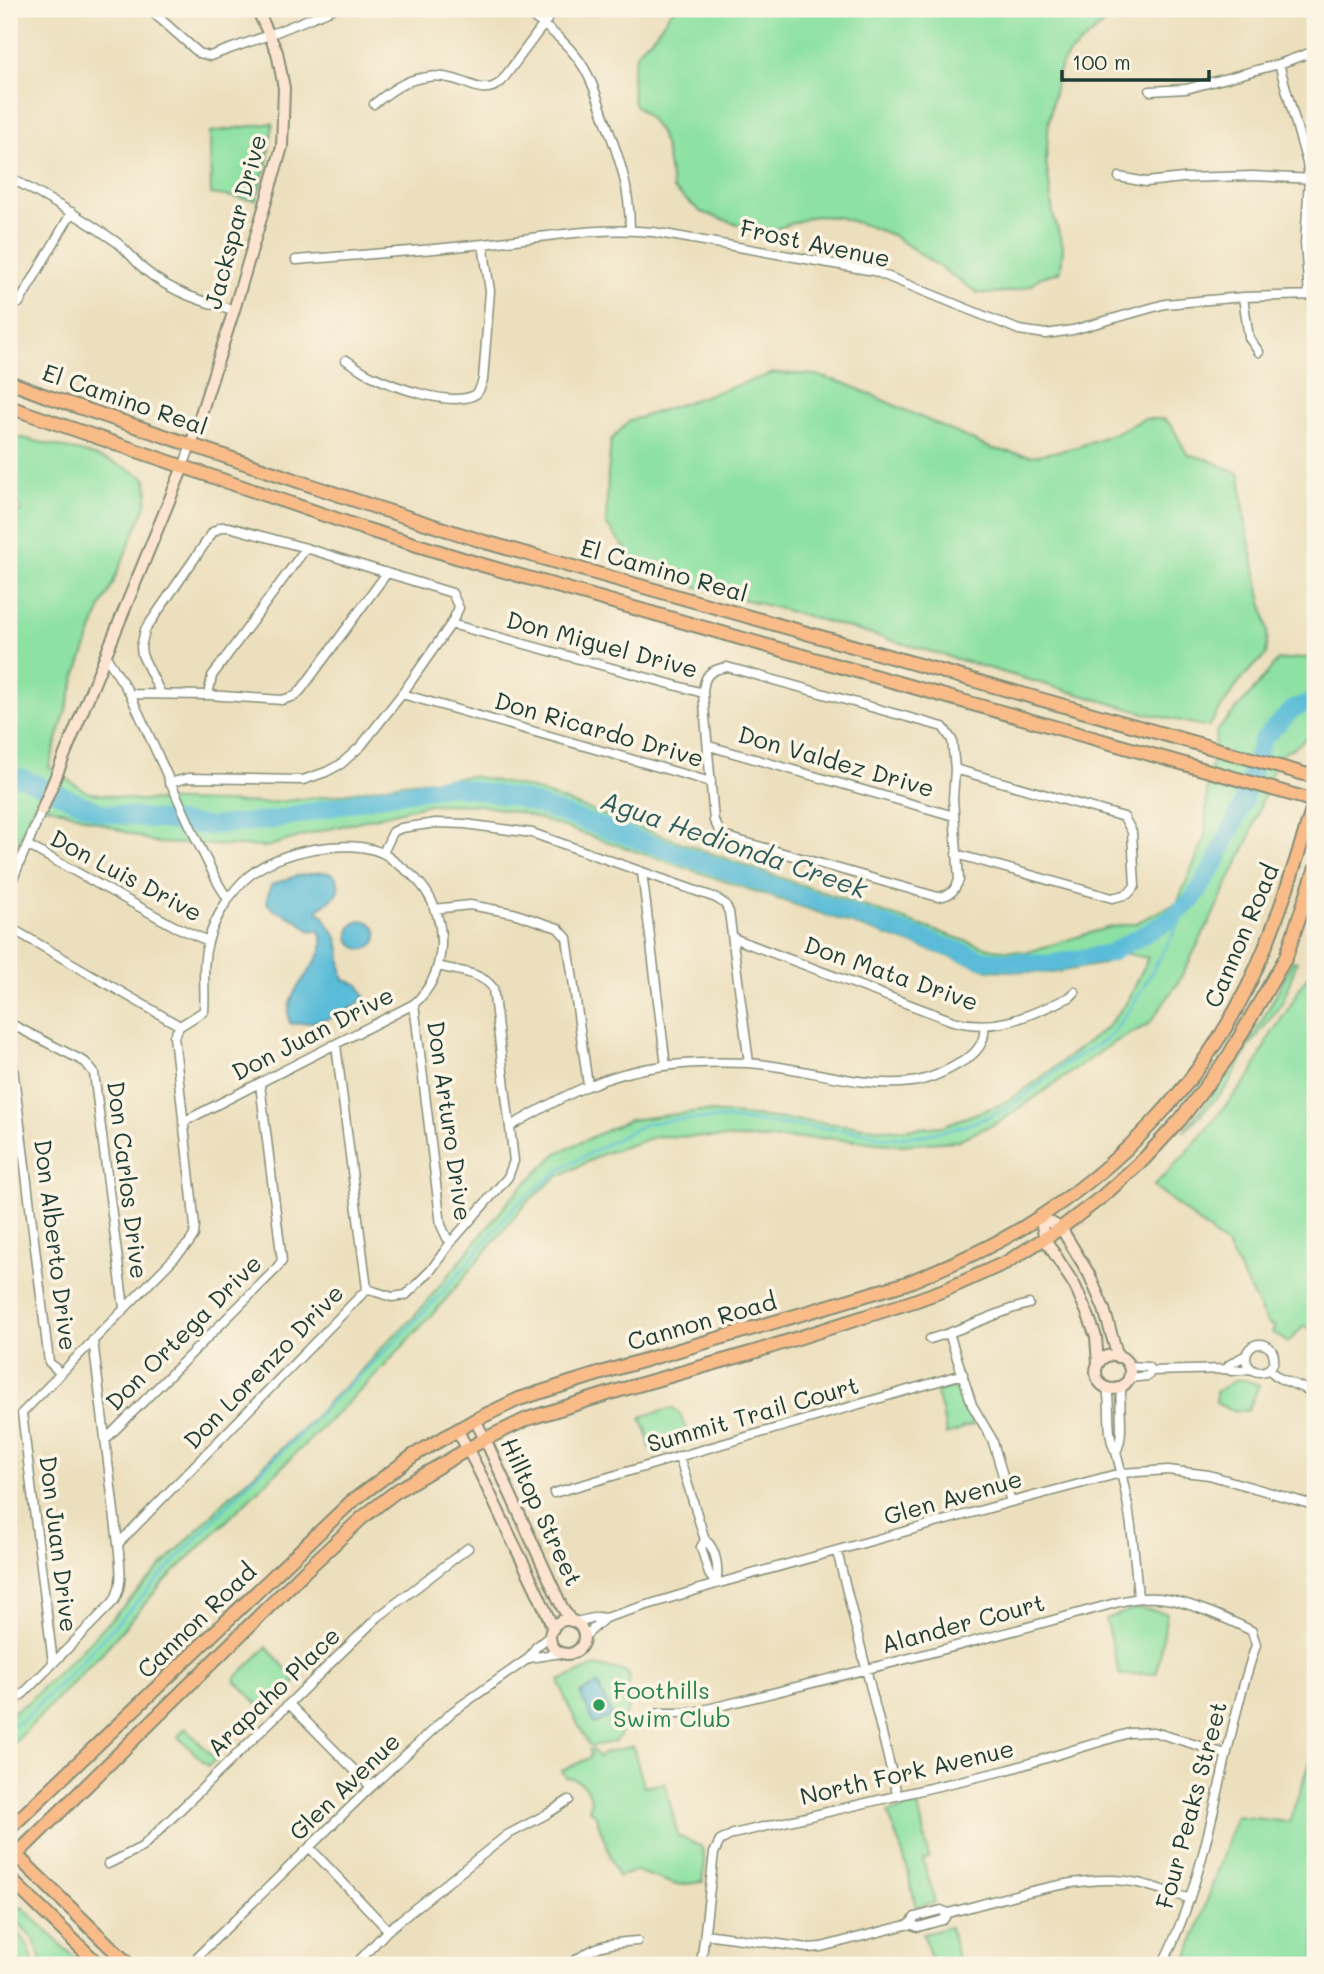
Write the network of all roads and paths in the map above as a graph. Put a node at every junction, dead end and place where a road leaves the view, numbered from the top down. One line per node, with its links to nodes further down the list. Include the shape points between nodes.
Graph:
1 (149, 9): 7 (street, via 199,53 210,56)
2 (257, 9): 7 (street, Jackspar Drive)
3 (333, 9): 7 (street)
4 (521, 9): 6 (street)
5 (555, 9): 6 (street)
6 (543, 23): 11 (street, via 494,88 449,78 419,78); 16 (street, via 576,56 594,88 623,168)
7 (270, 35): 22 (street, Jackspar Drive, via 284,88 282,147)
8 (1315, 51): 9 (street)
9 (1279, 64): 10 (street, via 1186,89); 14 (street)
10 (1150, 92)
11 (374, 104)
12 (9, 177): 15 (street)
13 (1119, 177): 14 (street, via 1146,182 1252,176)
14 (1312, 179): 19 (street, via 1305,243)
15 (72, 212): 21 (street); 22 (street, via 118,243 169,287)
16 (630, 230): 17 (street, Frost Avenue); 20 (street, Frost Avenue, via 874,271 1019,330 1046,334 1165,304)
17 (483, 244): 18 (street, Frost Avenue); 24 (street, via 490,290 483,380 475,395 462,400 428,397 370,375)
18 (296, 260)
19 (1312, 295): 20 (street, Frost Avenue)
20 (1243, 297): 23 (street, via 1249,338)
21 (19, 303)
22 (234, 310): 27 (street, Jackspar Drive)
23 (1259, 352)
24 (346, 360)
25 (9, 382): 27 (main road, El Camino Real)
26 (9, 407): 28 (main road, El Camino Real)
27 (191, 445): 28 (street); 40 (main road, El Camino Real, via 485,541)
28 (183, 467): 32 (street); 43 (main road, El Camino Real, via 479,564)
29 (306, 548): 30 (street); 35 (street, via 229,527 213,533 145,630 142,656); 37 (street, via 212,676)
30 (387, 573): 31 (street, via 452,593 458,608); 37 (street, via 295,696 282,700)
31 (451, 624): 33 (street, Don Miguel Drive); 36 (street)
32 (105, 654): 34 (street); 44 (street)
33 (703, 693): 38 (street); 39 (street, Don Miguel Drive, via 704,681 714,669 727,667 943,727 952,740)
34 (130, 694): 35 (street); 42 (street)
35 (160, 694): 37 (street)
36 (402, 694): 41 (street, Don Ricardo Drive); 42 (street, via 361,746 326,772 303,780 188,778)
37 (208, 695)
38 (709, 746): 41 (street); 45 (street, Don Valdez Drive)
39 (955, 769): 45 (street, Don Miguel Drive); 48 (street, via 1124,817 1132,831 1135,886 1128,894 1112,898)
40 (1315, 777)
41 (711, 782): 48 (street, Don Ricardo Drive, via 714,821 723,836 939,897 950,895 959,880)
42 (169, 783): 52 (street)
43 (1315, 801): 71 (main road, Cannon Road, via 1280,911 1228,1024 1167,1107 1122,1153)
44 (42, 810): 46 (street)
45 (954, 816): 48 (street, Don Ricardo Drive)
46 (27, 845): 51 (street); 56 (street, Don Luis Drive)
47 (383, 853): 50 (street, via 393,832 401,828 465,824 532,833); 52 (street, Don Juan Drive, via 360,846 304,851 249,875); 53 (street, Don Juan Drive, via 417,879)
48 (956, 854)
49 (1315, 870): 72 (main road, Cannon Road, via 1286,957 1228,1057 1144,1159)
50 (642, 872): 55 (street, via 725,904); 66 (street)
51 (9, 888)
52 (228, 899): 56 (street, Don Juan Drive)
53 (434, 909): 57 (street, Don Juan Drive, via 440,928); 68 (street, via 470,905 513,913 558,928 567,938)
54 (9, 927): 61 (street)
55 (733, 938): 62 (street, Don Mata Drive, via 953,1021); 65 (street)
56 (208, 941): 61 (street, Don Juan Drive, via 203,966 204,1011)
57 (438, 966): 59 (street, Don Juan Drive); 70 (street, via 481,977 493,988)
58 (1075, 992): 62 (street, Don Mata Drive, via 1017,1021)
59 (414, 1004): 64 (street, Don Juan Drive); 74 (street, Don Arturo Drive, via 441,1225)
60 (9, 1023): 77 (street, Don Carlos Drive, via 85,1062 94,1073)
61 (180, 1026): 69 (street, Don Juan Drive, via 174,1036)
62 (984, 1026): 65 (street, via 982,1044 970,1058 941,1074 912,1082 880,1083)
63 (9, 1035): 87 (street, Don Alberto Drive, via 49,1362)
64 (336, 1045): 67 (street, Don Juan Drive); 75 (street, Don Lorenzo Drive)
65 (748, 1063): 66 (street)
66 (666, 1066): 68 (street, via 626,1072)
67 (260, 1084): 69 (street, Don Juan Drive); 95 (street, Don Ortega Drive, via 282,1261)
68 (589, 1085): 70 (street)
69 (183, 1122): 77 (street, Don Juan Drive, via 194,1235)
70 (511, 1126): 74 (street, via 514,1161 508,1177)
71 (1040, 1216): 72 (street); 73 (street); 92 (main road, Cannon Road, via 996,1243 907,1283 519,1399)
72 (1061, 1228): 73 (main road, Cannon Road); 82 (street, via 1089,1273)
73 (1045, 1239): 83 (street, via 1088,1315); 94 (main road, Cannon Road, via 1007,1262 914,1301 540,1415)
74 (451, 1242): 75 (street, via 406,1295 392,1297)
75 (368, 1289): 103 (street, Don Lorenzo Drive)
76 (1029, 1304): 78 (street)
77 (124, 1308): 80 (street, Don Juan Drive)
78 (949, 1333): 79 (street); 88 (street)
79 (930, 1339)
80 (93, 1340): 87 (street, Don Juan Drive); 95 (street)
81 (1246, 1355): 84 (street); 85 (street); 86 (street, via 1256,1345 1268,1347 1274,1358)
82 (1118, 1357): 83 (street, via 1107,1357); 89 (street)
83 (1098, 1364): 90 (street, via 1098,1380)
84 (1227, 1369): 85 (street); 89 (street, via 1151,1371 1149,1376)
85 (1250, 1369): 86 (street, via 1257,1373)
86 (1269, 1370): 91 (street)
87 (60, 1373): 115 (street, Don Juan Drive, via 22,1413)
88 (963, 1374): 98 (street, Summit Trail Court); 101 (street, via 976,1413 992,1439)
89 (1127, 1377): 90 (street, via 1117,1388); 97 (street, via 1119,1400)
90 (1107, 1388): 97 (street, via 1111,1445)
91 (1315, 1393)
92 (475, 1420): 93 (main road, Cannon Road); 94 (street, Hilltop Street)
93 (457, 1430): 96 (street, Hilltop Street); 124 (main road, Cannon Road, via 351,1502)
94 (485, 1439): 96 (main road, Cannon Road); 109 (street, Hilltop Street)
95 (105, 1440): 103 (street)
96 (468, 1449): 110 (street, Hilltop Street); 126 (main road, Cannon Road, via 398,1490 363,1517)
97 (1116, 1452): 99 (street)
98 (679, 1455): 100 (street, Summit Trail Court); 106 (street, via 719,1571)
99 (1121, 1473): 101 (street, Glen Avenue); 102 (street, Glen Avenue, via 1168,1470 1209,1475); 107 (street)
100 (554, 1493)
101 (1011, 1502): 105 (street, Glen Avenue)
102 (1315, 1507)
103 (118, 1544): 115 (street, via 121,1581 114,1601)
104 (468, 1548): 117 (street, Arapaho Place, via 378,1617)
105 (837, 1550): 106 (street, Glen Avenue); 116 (street)
106 (716, 1584): 108 (street, Glen Avenue)
107 (1138, 1598): 112 (street, Alander Court, via 1191,1606 1245,1627 1255,1637); 116 (street, Alander Court)
108 (605, 1618): 109 (street, Glen Avenue); 111 (street, Glen Avenue)
109 (573, 1622): 110 (street, via 561,1622); 111 (street)
110 (552, 1632): 113 (street, via 553,1646); 114 (street, Glen Avenue)
111 (584, 1637): 113 (street, via 577,1651)
112 (1253, 1652): 120 (street, Four Peaks Street)
113 (561, 1653): 114 (street, Glen Avenue)
114 (528, 1658): 121 (street, Glen Avenue, via 452,1712)
115 (53, 1663): 118 (street)
116 (867, 1670): 119 (street, Alander Court, via 699,1711); 122 (street)
117 (289, 1704): 121 (street); 127 (street, Arapaho Place, via 142,1847)
118 (9, 1705)
119 (659, 1713)
120 (1226, 1754): 122 (street, North Fork Avenue, via 1140,1732 1007,1770); 129 (street, Four Peaks Street, via 1211,1827)
121 (371, 1787): 125 (street, Glen Avenue)
122 (897, 1794): 131 (street, North Fork Avenue, via 720,1841)
123 (569, 1800): 130 (street, via 507,1835)
124 (9, 1829)
125 (310, 1848): 130 (street); 133 (street, Glen Avenue)
126 (11, 1855): 135 (main road)
127 (108, 1864)
128 (9, 1878): 134 (main road)
129 (1188, 1898): 131 (street, via 1129,1881 1103,1879 821,1947); 139 (street, Four Peaks Street)
130 (388, 1930): 136 (street)
131 (705, 1934): 138 (street, North Fork Avenue)
132 (637, 1941): 137 (street, via 597,1947)
133 (198, 1956)
134 (99, 1965)
135 (129, 1965)
136 (355, 1965)
137 (569, 1965)
138 (701, 1965)
139 (1162, 1965)

